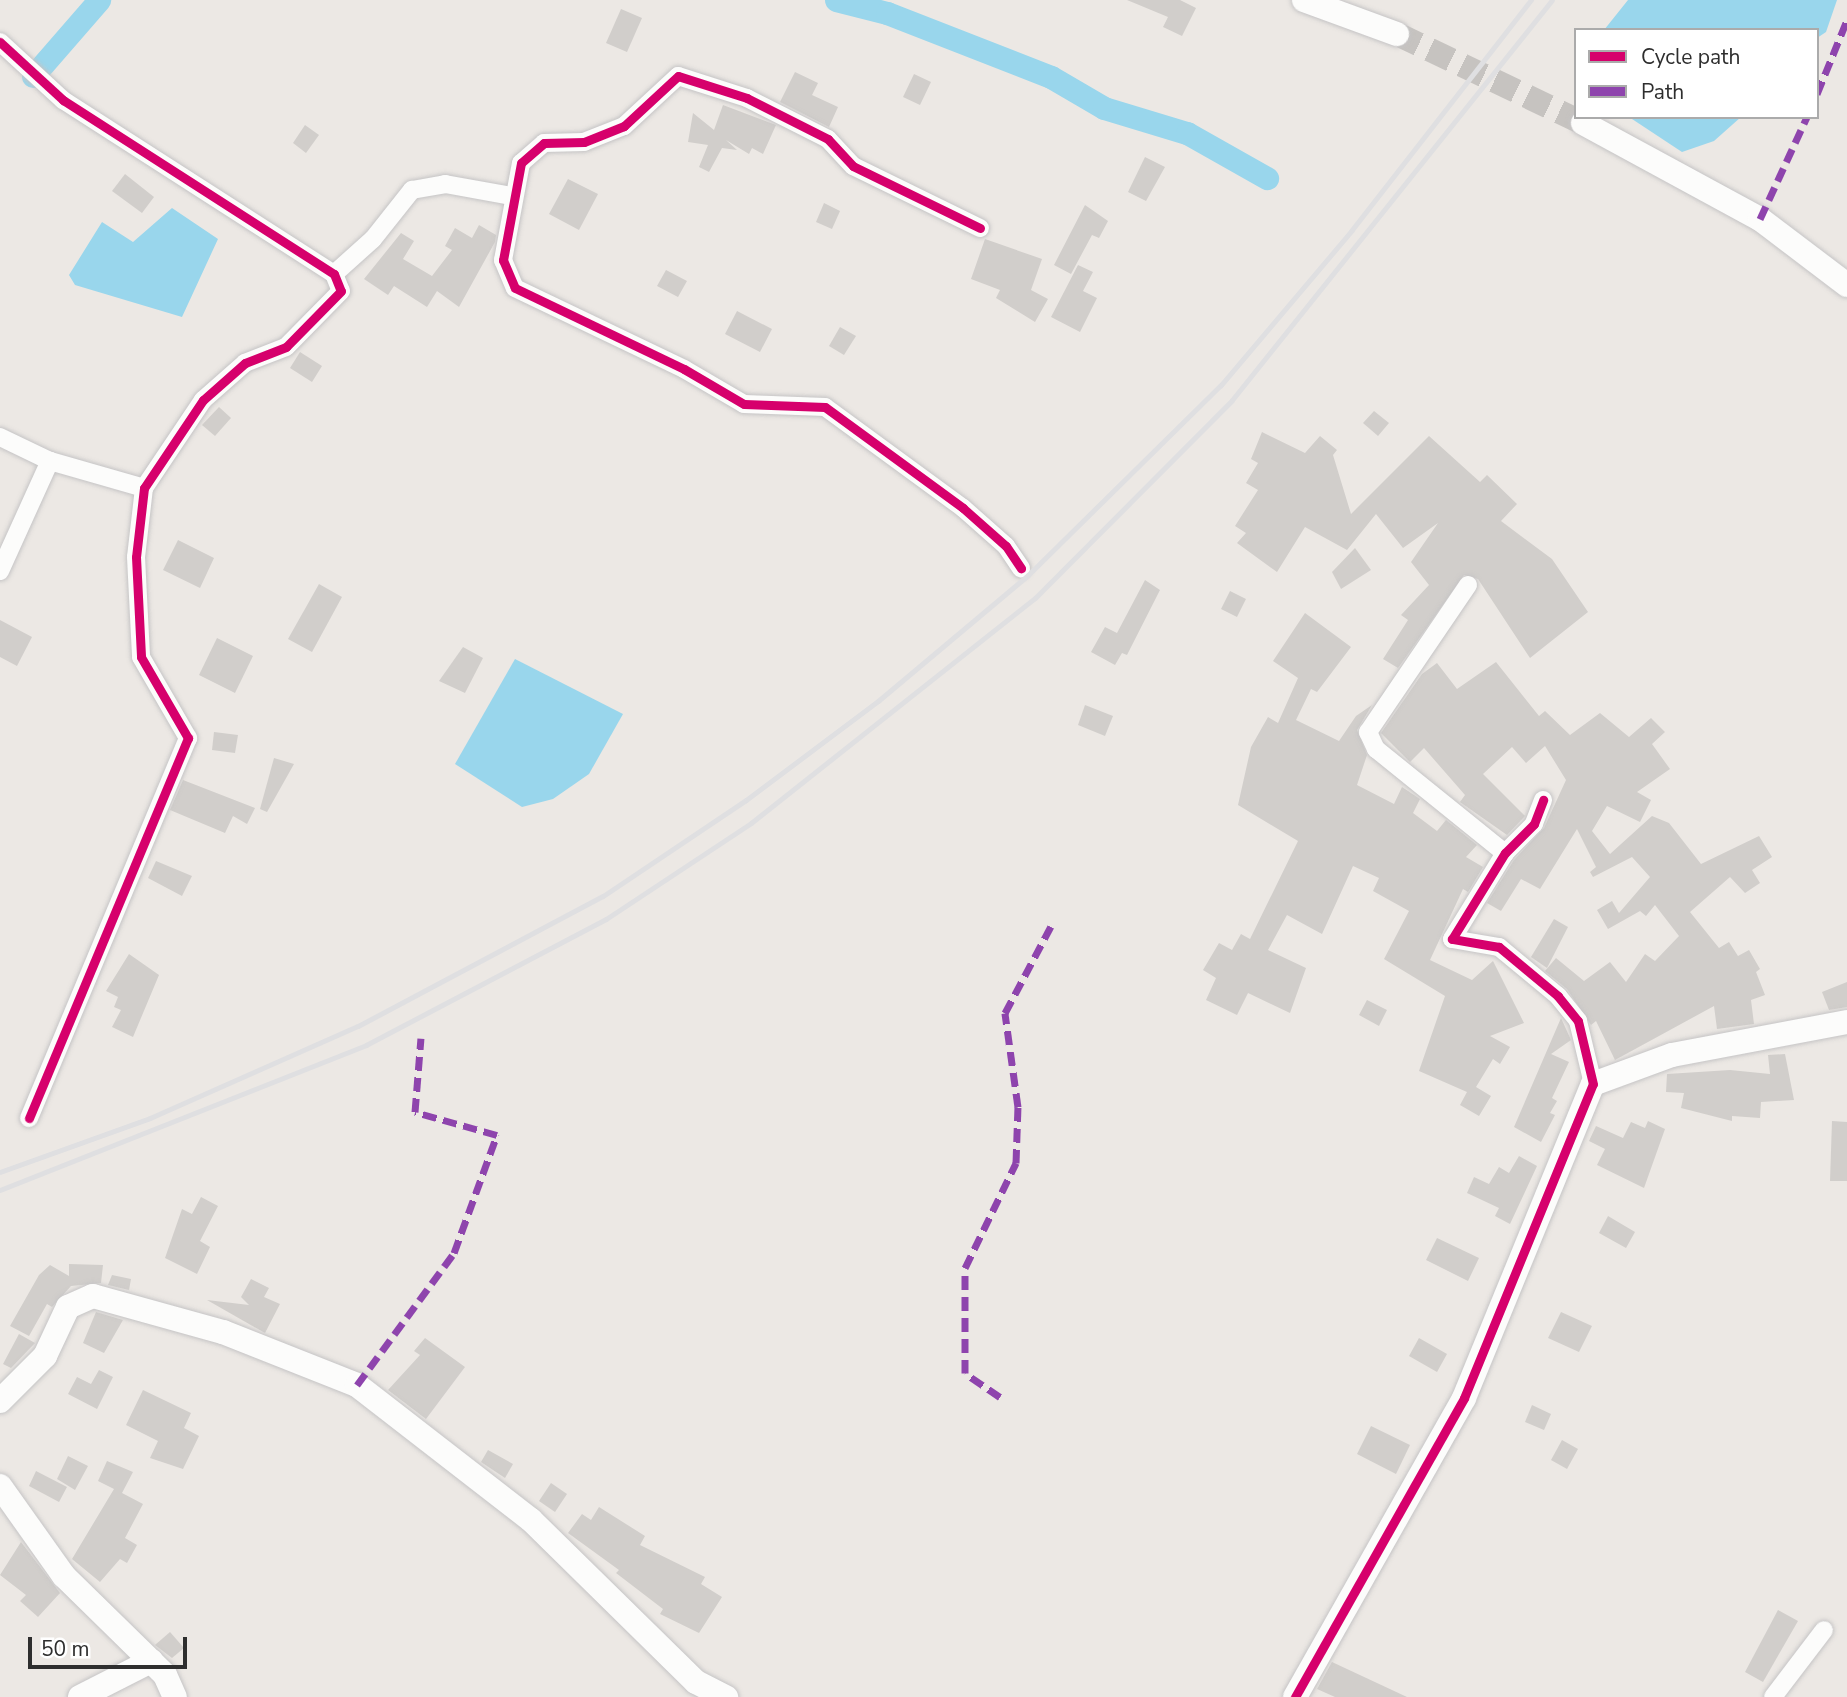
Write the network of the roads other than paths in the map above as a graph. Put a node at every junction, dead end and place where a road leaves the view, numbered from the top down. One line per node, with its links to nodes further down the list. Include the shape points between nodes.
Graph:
1 (1304, 0): 2 (street)
2 (1397, 34)
3 (0, 42): 7 (street, via 63,100)
4 (1583, 124): 8 (street, via 1760,219)
5 (511, 196): 6 (street, via 520,163 544,143 584,142 624,126 678,76 747,98 828,139 853,166); 7 (street, via 445,184 412,190 373,239); 12 (street, via 503,260 515,288 684,369 744,404 825,407 964,508 1006,546)
6 (980, 228)
7 (334, 274): 11 (street, via 341,291 326,309 286,347 245,363 203,400)
8 (1847, 285)
9 (0, 437): 10 (street)
10 (50, 461): 11 (street); 13 (street)
11 (144, 488): 19 (street, via 136,557 141,657 188,738)
12 (1021, 568)
13 (0, 571)
14 (1468, 586): 16 (street, via 1368,733 1376,749)
15 (1543, 800): 16 (street, via 1534,824)
16 (1505, 853): 18 (street, via 1452,939 1499,947 1559,996 1578,1021)
17 (1847, 1021): 18 (street, via 1672,1055)
18 (1592, 1084): 27 (street, via 1464,1398)
19 (29, 1118)
20 (0, 1401): 26 (street, via 45,1356 68,1307 93,1296 223,1332 358,1385 531,1520 696,1682)
21 (0, 1486): 23 (street, via 64,1576)
22 (1824, 1630): 28 (street)
23 (151, 1661): 24 (street); 25 (street, via 165,1675)
24 (80, 1697)
25 (175, 1697)
26 (726, 1697)
27 (1295, 1697)
28 (1773, 1697)

